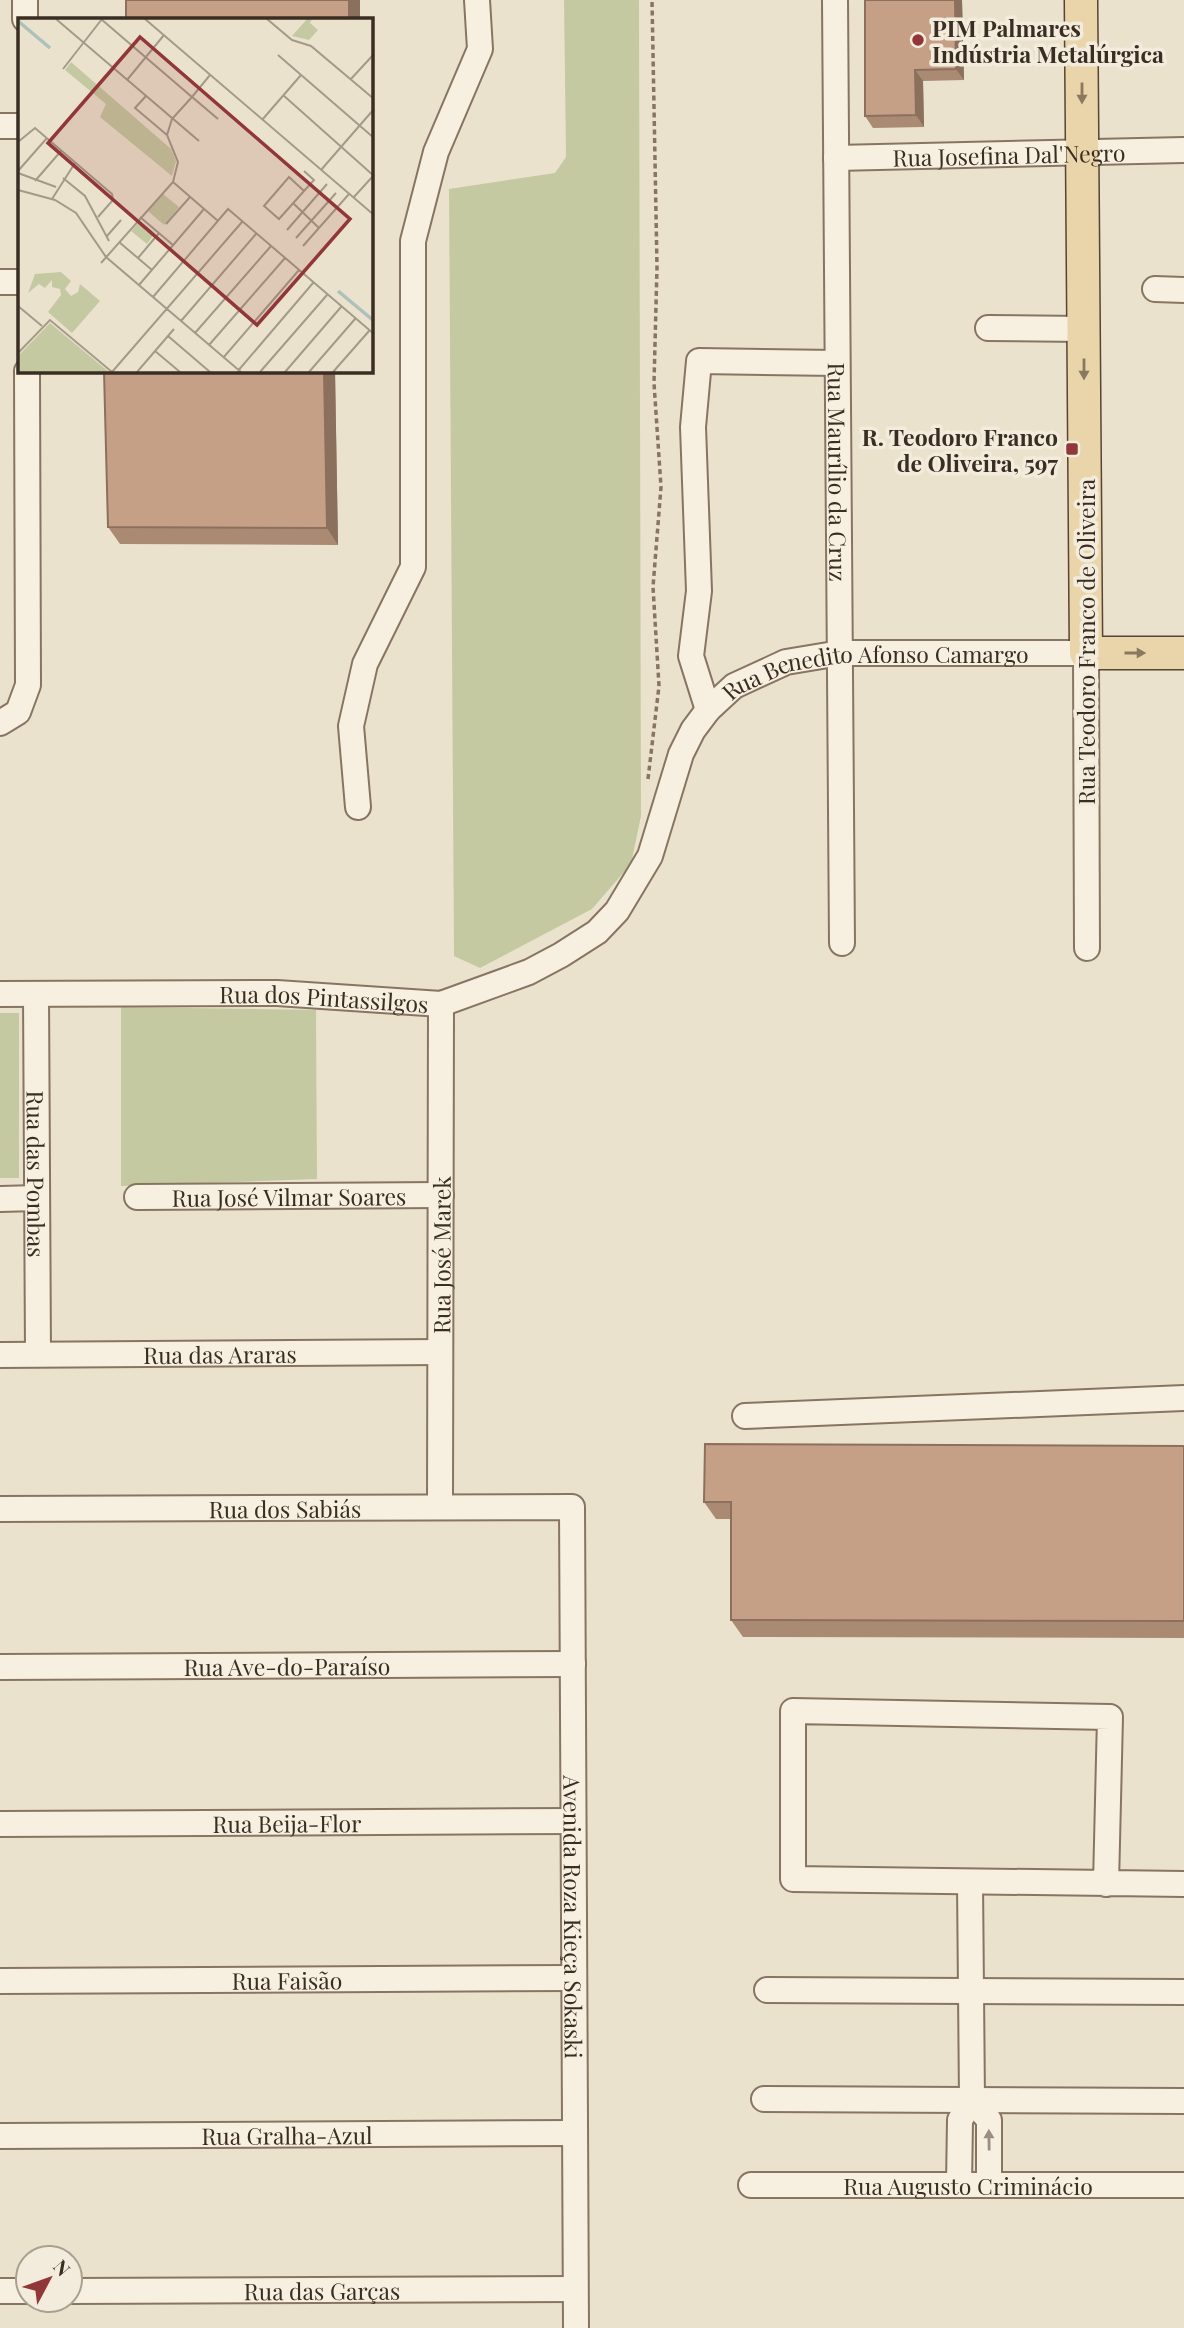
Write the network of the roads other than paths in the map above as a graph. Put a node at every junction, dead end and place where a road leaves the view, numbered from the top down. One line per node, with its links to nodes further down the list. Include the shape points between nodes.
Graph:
1 (25, 0): 5 (street)
2 (477, 0): 24 (street, via 480,49 436,152 413,241 413,567 365,664 351,726)
3 (835, 0): 10 (street, Rua Maurílio da Cruz)
4 (1081, 0): 9 (main road, Rua Teodoro Franco de Oliveira, one-way to 9)
5 (25, 18)
6 (0, 125): 7 (street)
7 (18, 125)
8 (1184, 150): 9 (street, Rua Josefina Dal'Negro)
9 (1082, 155): 10 (street, Rua Josefina Dal'Negro); 16 (main road, Rua Teodoro Franco de Oliveira)
10 (836, 158): 17 (street, Rua Maurílio da Cruz)
11 (0, 282): 12 (street)
12 (18, 282)
13 (1154, 289): 14 (street)
14 (1184, 290)
15 (988, 328): 16 (street)
16 (1084, 329): 20 (main road, Rua Teodoro Franco de Oliveira, one-way to 20)
17 (837, 363): 19 (street, Rua Maurílio da Cruz); 22 (street, via 699,361 693,427 699,591 691,656)
18 (27, 373): 23 (street, via 28,685 18,712)
19 (840, 653): 20 (street, Rua Benedito Afonso Camargo); 22 (street, Rua Benedito Afonso Camargo, via 786,663 734,686); 26 (street, Rua Maurílio da Cruz)
20 (1086, 653): 21 (main road, Rua Benedito Afonso Camargo, one-way to 21); 27 (street, Rua Teodoro Franco de Oliveira)
21 (1184, 653)
22 (708, 710): 25 (street, Rua Benedito Afonso Camargo, via 681,754)
23 (0, 723)
24 (358, 807)
25 (656, 833): 30 (street, Rua dos Pintassilgos, via 640,876 597,932 529,972)
26 (842, 943)
27 (1087, 948)
28 (0, 994): 29 (street, Rua dos Pintassilgos)
29 (36, 994): 30 (street, Rua dos Pintassilgos, via 277,993); 33 (street, Rua das Pombas)
30 (441, 1004): 31 (street, Rua José Marek)
31 (441, 1195): 32 (street, Rua José Vilmar Soares); 35 (street, Rua José Marek)
32 (137, 1197)
33 (37, 1198): 34 (street); 37 (street, Rua das Pombas)
34 (0, 1199)
35 (440, 1352): 37 (street, Rua das Araras); 40 (street, Rua José Marek)
36 (0, 1354): 37 (street, Rua das Araras)
37 (38, 1354)
38 (1184, 1398): 39 (street)
39 (745, 1416)
40 (440, 1507): 41 (street, Rua dos Sabiás); 42 (street, Rua dos Sabiás)
41 (572, 1507): 43 (street, Avenida Roza Kieça Sokaski)
42 (0, 1509)
43 (573, 1664): 44 (street, Rua Ave-do-Paraíso); 45 (street, Avenida Roza Kieça Sokaski)
44 (0, 1667)
45 (573, 1821): 46 (street, Rua Beija-Flor); 50 (street, Avenida Roza Kieça Sokaski)
46 (0, 1824)
47 (970, 1882): 48 (street); 48 (street, via 793,1879 793,1712 1110,1717); 53 (street)
48 (1106, 1884): 49 (street)
49 (1184, 1884)
50 (574, 1978): 51 (street, Rua Faisão); 58 (street, Avenida Roza Kieça Sokaski)
51 (0, 1981)
52 (767, 1990): 53 (street)
53 (971, 1991): 54 (street); 56 (street)
54 (1184, 1992)
55 (764, 2099): 56 (street)
56 (972, 2100): 57 (street); 61 (street, via 960,2120); 62 (street, one-way to 56, via 989,2120)
57 (1184, 2101)
58 (575, 2133): 59 (street, Rua Gralha-Azul); 64 (street, Avenida Roza Kieça Sokaski)
59 (0, 2136)
60 (751, 2185): 61 (street, Rua Augusto Criminácio)
61 (959, 2185): 62 (street, Rua Augusto Criminácio)
62 (989, 2185): 63 (street, Rua Augusto Criminácio)
63 (1184, 2185)
64 (575, 2289): 65 (street, Rua das Garças); 66 (street, Avenida Roza Kieça Sokaski)
65 (84, 2291)
66 (576, 2328)

